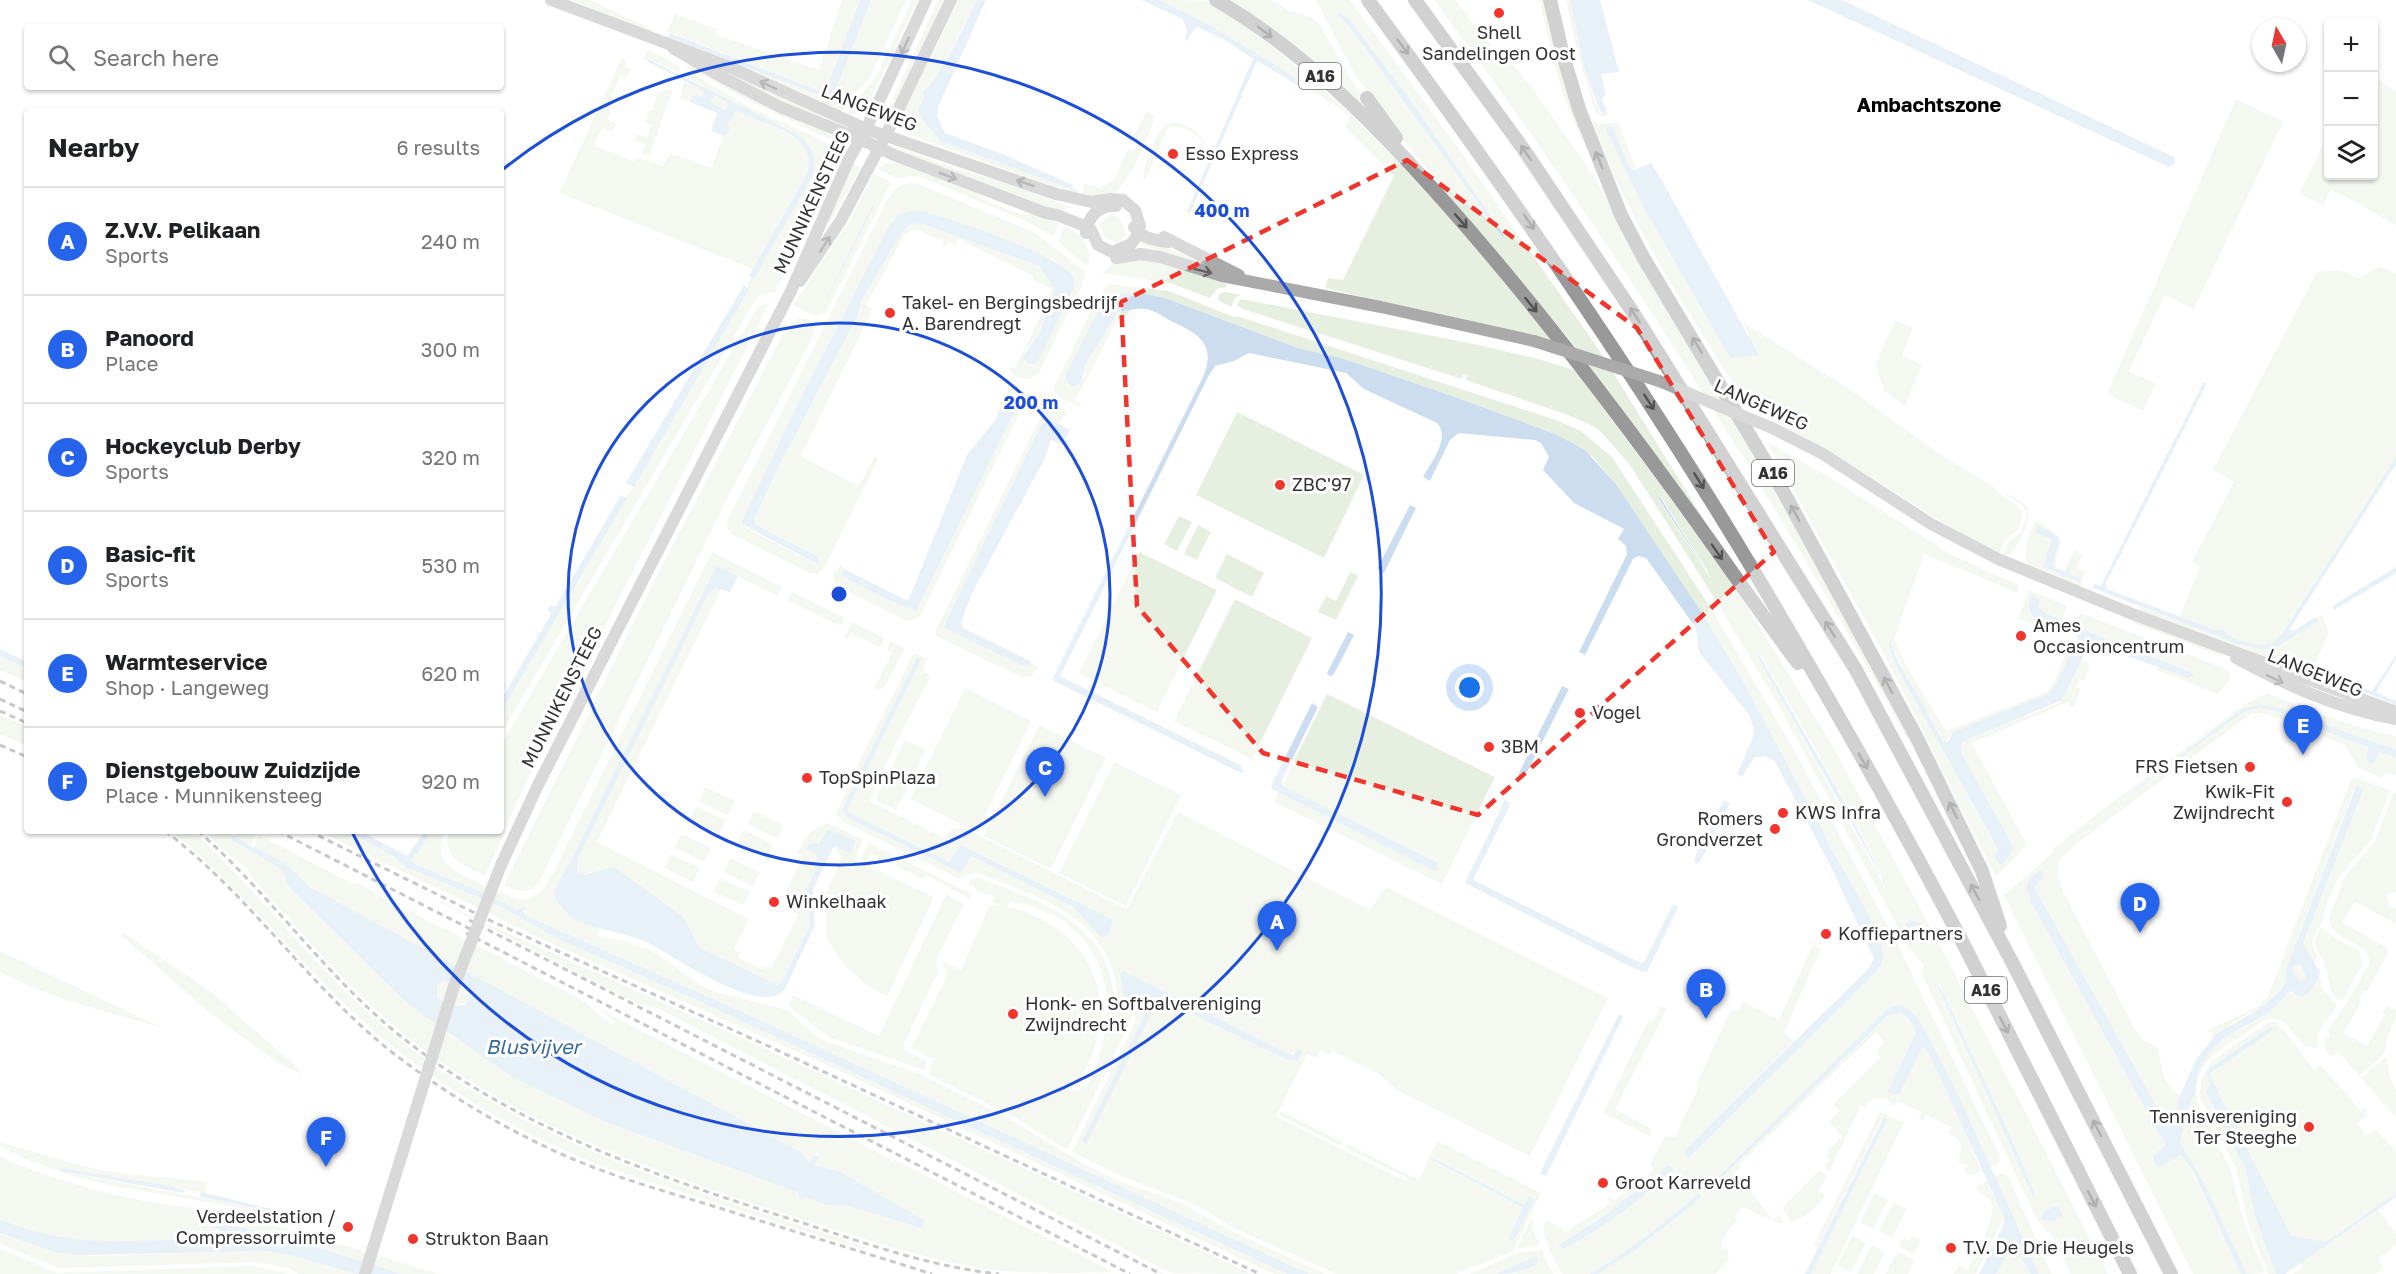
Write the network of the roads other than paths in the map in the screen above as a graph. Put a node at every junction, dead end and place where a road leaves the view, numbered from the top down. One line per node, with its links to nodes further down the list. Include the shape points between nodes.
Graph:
1 (551, 0): 9 (main road, LANGEWEG, via 673,48 780,107)
2 (927, 0): 9 (main road, MUNNIKENSTEEG, one-way to 9)
3 (951, 0): 10 (main road, MUNNIKENSTEEG)
4 (1216, 0): 12 (highway, A16, one-way to 12, via 1322,78)
5 (1368, 0): 20 (highway, A16, one-way to 20, via 1605,333)
6 (1415, 0): 23 (highway, A16, one-way to 6, via 1856,670 1710,433 1524,150)
7 (1550, 0): 23 (highway, A16, one-way to 7, via 1982,871 1920,745 1783,491 1621,214 1579,109)
8 (1367, 98): 12 (highway, A16)
9 (863, 134): 10 (main road, LANGEWEG); 11 (main road, LANGEWEG); 18 (main road, MUNNIKENSTEEG)
10 (886, 135): 11 (main road, MUNNIKENSTEEG); 13 (main road, LANGEWEG, one-way to 10)
11 (878, 148): 14 (main road, LANGEWEG, one-way to 14); 18 (main road, MUNNIKENSTEEG, one-way to 11, via 841,220)
12 (1413, 165): 20 (highway, A16, one-way to 20, via 1495,259 1585,373)
13 (1096, 207): 14 (main road); 15 (main road, via 1114,202)
14 (1086, 229): 16 (main road, via 1096,253 1108,255)
15 (1139, 229): 16 (main road); 17 (main road, LANGEWEG)
16 (1132, 249): 17 (main road, LANGEWEG, one-way to 17, via 1152,251 1195,269)
17 (1248, 280): 19 (main road, LANGEWEG, bridge, via 1534,341 1659,381 1772,428 1823,454 1938,528 1998,560)
18 (791, 291): 24 (main road, MUNNIKENSTEEG, bridge, via 553,755 501,865 454,986)
19 (2225, 650): 21 (main road, LANGEWEG); 22 (main road, LANGEWEG, one-way to 22, via 2281,682)
20 (1834, 710): 25 (highway, A16, one-way to 25, via 1964,947)
21 (2396, 712)
22 (2396, 719)
23 (2012, 962): 26 (highway, A16, one-way to 23)
24 (365, 1274)
25 (2130, 1274)
26 (2171, 1274)

